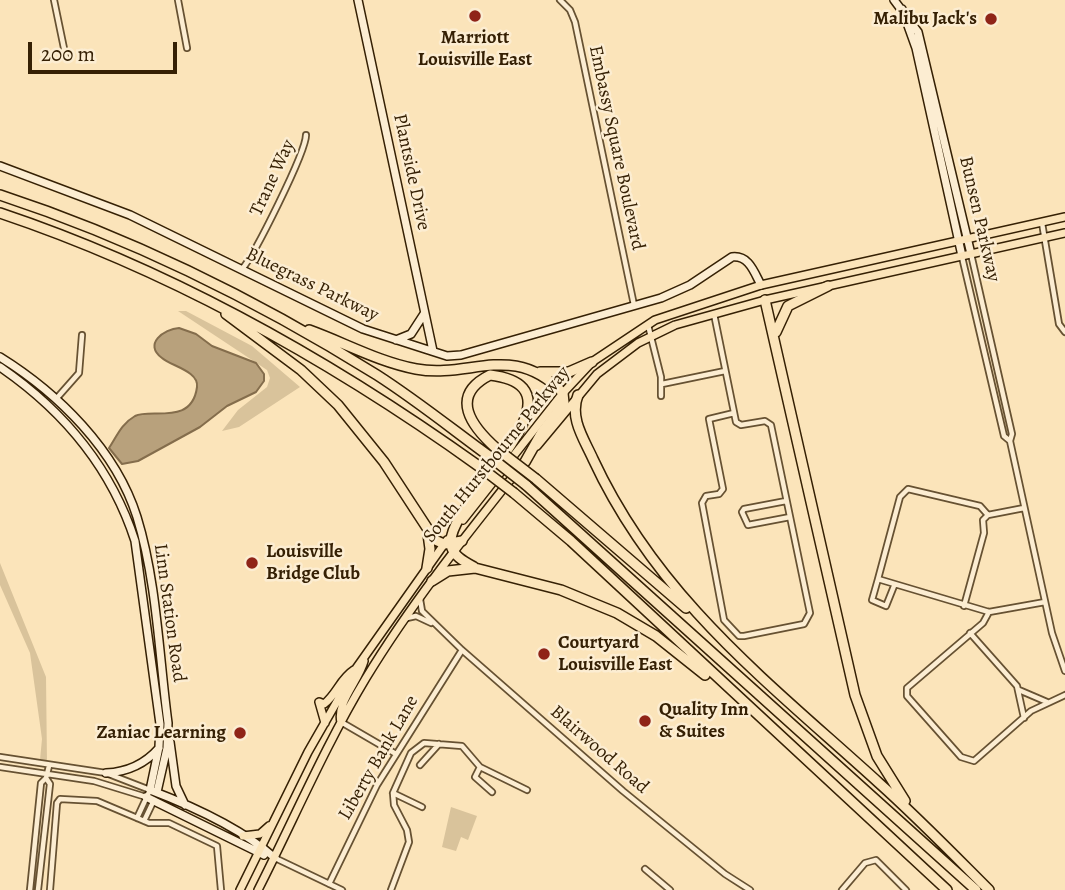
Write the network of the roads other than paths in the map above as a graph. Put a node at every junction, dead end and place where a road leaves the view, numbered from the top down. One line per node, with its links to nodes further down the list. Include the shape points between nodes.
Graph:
1 (54, 0): 8 (street)
2 (178, 0): 7 (street)
3 (358, 0): 28 (street, Plantside Drive)
4 (560, 0): 26 (street, Embassy Square Boulevard, via 575,22)
5 (894, 0): 6 (street, Bunsen Parkway)
6 (902, 9): 17 (street, Bunsen Parkway, via 918,32); 18 (street, Bunsen Parkway, via 916,48)
7 (187, 48)
8 (66, 58)
9 (306, 135): 21 (street, Trane Way, via 303,153)
10 (0, 166): 21 (street, Bluegrass Parkway, via 130,215)
11 (0, 195): 29 (highway, via 110,237)
12 (0, 213): 25 (highway, via 139,265)
13 (1065, 217): 14 (main road, South Hurstbourne Parkway)
14 (1042, 222): 16 (street); 17 (main road, South Hurstbourne Parkway)
15 (1065, 233): 16 (main road, South Hurstbourne Parkway)
16 (1044, 237): 19 (main road, South Hurstbourne Parkway); 31 (street, via 1059,324)
17 (968, 239): 18 (main road, South Hurstbourne Parkway); 19 (street, Bunsen Parkway)
18 (958, 240): 20 (street, Bunsen Parkway); 22 (main road, South Hurstbourne Parkway)
19 (971, 254): 20 (main road, South Hurstbourne Parkway); 48 (street, Bunsen Parkway)
20 (962, 256): 23 (main road, South Hurstbourne Parkway); 48 (street, Bunsen Parkway, via 1004,436)
21 (242, 269): 35 (street, Bluegrass Parkway, via 338,318)
22 (761, 285): 24 (main road); 26 (street, Bluegrass Parkway, via 748,262 732,257 679,291); 30 (main road, South Hurstbourne Parkway)
23 (828, 286): 24 (main road, South Hurstbourne Parkway); 34 (highway, via 788,306 776,325)
24 (765, 300): 27 (main road, South Hurstbourne Parkway); 34 (highway)
25 (217, 305): 55 (highway, via 338,405 384,462); 83 (highway, bridge, via 352,380 480,467 571,541)
26 (634, 306): 36 (street, Bluegrass Parkway, via 461,355)
27 (714, 313): 33 (main road, South Hurstbourne Parkway); 40 (street)
28 (424, 314): 35 (street, via 411,334); 36 (street, Plantside Drive)
29 (272, 316): 41 (highway, via 413,368 445,372 497,363); 123 (highway, bridge, via 379,377 526,485)
30 (648, 324): 33 (street); 38 (main road, South Hurstbourne Parkway)
31 (1065, 332)
32 (82, 335): 46 (street, via 79,373)
33 (652, 335): 42 (street); 44 (main road, South Hurstbourne Parkway, via 611,363)
34 (775, 337): 103 (highway, via 860,715 888,777)
35 (395, 340): 36 (street, Bluegrass Parkway)
36 (433, 351)
37 (0, 357): 46 (street, Linn Station Road)
38 (592, 362): 41 (highway, via 558,373); 43 (main road, South Hurstbourne Parkway)
39 (0, 366): 86 (street, Linn Station Road, via 36,392 83,440 123,506 137,550 160,724)
40 (725, 371): 42 (street); 47 (street)
41 (529, 372): 43 (highway, via 550,380)
42 (662, 384): 45 (street)
43 (563, 393): 49 (highway, via 564,403); 54 (main road, South Hurstbourne Parkway)
44 (578, 395): 49 (main road, South Hurstbourne Parkway); 74 (highway, via 576,421 622,517 669,583)
45 (661, 396)
46 (57, 399): 84 (street, Linn Station Road, via 100,449 136,515 147,557)
47 (734, 413): 50 (street, via 741,425 769,423); 53 (street, via 709,419 722,492 706,496 702,503 724,620 739,636 808,621)
48 (1010, 441): 51 (street, Bunsen Parkway)
49 (525, 462): 56 (main road, South Hurstbourne Parkway)
50 (786, 501): 53 (street); 53 (street, via 742,512 748,525)
51 (1024, 508): 52 (street); 64 (street, Bunsen Parkway)
52 (988, 515): 60 (street, via 980,506 908,489 900,497); 65 (street, via 983,520 984,533)
53 (790, 520)
54 (454, 531): 57 (highway); 74 (highway, bridge, via 476,491 519,435 528,413 521,388 512,380 490,375 472,387 467,398 474,426 497,449 536,479 609,539)
55 (428, 532): 57 (highway); 58 (highway)
56 (462, 541): 57 (highway)
57 (450, 547): 58 (main road, South Hurstbourne Parkway); 59 (highway); 61 (main road, South Hurstbourne Parkway)
58 (427, 568): 69 (main road, South Hurstbourne Parkway)
59 (475, 568): 61 (highway, via 447,571); 83 (highway, via 561,590 617,613 656,636)
60 (878, 579): 62 (street); 62 (street, via 872,600 877,604 886,607)
61 (432, 581): 63 (main road, South Hurstbourne Parkway)
62 (894, 586): 65 (street)
63 (421, 596): 67 (main road, South Hurstbourne Parkway); 68 (street, Blairwood Road, via 422,611)
64 (1045, 602): 66 (street); 76 (street, Bunsen Parkway)
65 (964, 606): 66 (street)
66 (989, 612): 70 (street)
67 (404, 620): 68 (street, via 416,616); 72 (main road, South Hurstbourne Parkway)
68 (435, 625): 71 (street, Blairwood Road)
69 (379, 632): 72 (main road); 73 (main road, South Hurstbourne Parkway)
70 (970, 633): 77 (street); 80 (street, via 909,684 907,696 967,761 981,757)
71 (462, 650): 87 (street, Liberty Bank Lane); 119 (street, Blairwood Road, via 623,791)
72 (382, 652): 81 (main road, South Hurstbourne Parkway)
73 (365, 653): 75 (main road, South Hurstbourne Parkway); 81 (main road, via 340,710)
74 (737, 654): 103 (highway)
75 (355, 670): 82 (main road, South Hurstbourne Parkway); 82 (main road, via 344,677 329,700 319,702)
76 (1065, 671)
77 (1019, 690): 79 (street); 80 (street)
78 (1065, 695): 79 (street)
79 (1048, 702): 80 (street)
80 (1024, 719)
81 (341, 722): 87 (street); 107 (main road, South Hurstbourne Parkway)
82 (325, 723): 104 (main road, South Hurstbourne Parkway)
83 (770, 726): 122 (highway)
84 (167, 735): 98 (street, Linn Station Road); 99 (street, via 176,786)
85 (439, 743): 89 (street); 92 (street, via 464,747); 97 (street, via 415,748)
86 (159, 747): 93 (street, via 133,768); 98 (street, Linn Station Road)
87 (396, 754): 109 (street, Liberty Bank Lane)
88 (0, 757): 90 (street)
89 (419, 765)
90 (49, 766): 93 (street); 94 (street)
91 (0, 767): 94 (street)
92 (480, 767): 95 (street); 96 (street, via 475,777)
93 (106, 774): 98 (street)
94 (47, 777): 98 (street, via 94,781); 110 (street, via 41,783); 111 (street, via 50,784)
95 (527, 790)
96 (492, 792)
97 (393, 793): 100 (street); 117 (street, via 409,842)
98 (152, 795): 99 (street); 101 (street); 102 (street); 106 (street)
99 (185, 805): 105 (street)
100 (422, 807)
101 (137, 818): 102 (street); 112 (street, via 97,801 60,799)
102 (144, 821): 113 (street, via 169,823 217,846)
103 (920, 822): 124 (highway)
104 (272, 823): 105 (main road, via 260,834); 106 (main road, South Hurstbourne Parkway)
105 (243, 836): 106 (street)
106 (260, 850): 107 (street); 114 (main road, South Hurstbourne Parkway)
107 (275, 858): 109 (street); 115 (main road, South Hurstbourne Parkway)
108 (645, 869): 118 (street)
109 (329, 884): 116 (street)
110 (30, 890)
111 (38, 890)
112 (50, 890)
113 (221, 890)
114 (240, 890)
115 (258, 890)
116 (342, 890)
117 (388, 890)
118 (670, 890)
119 (750, 890)
120 (842, 890): 121 (street, via 865,863 876,860)
121 (906, 890)
122 (947, 890)
123 (976, 890)
124 (989, 890)

